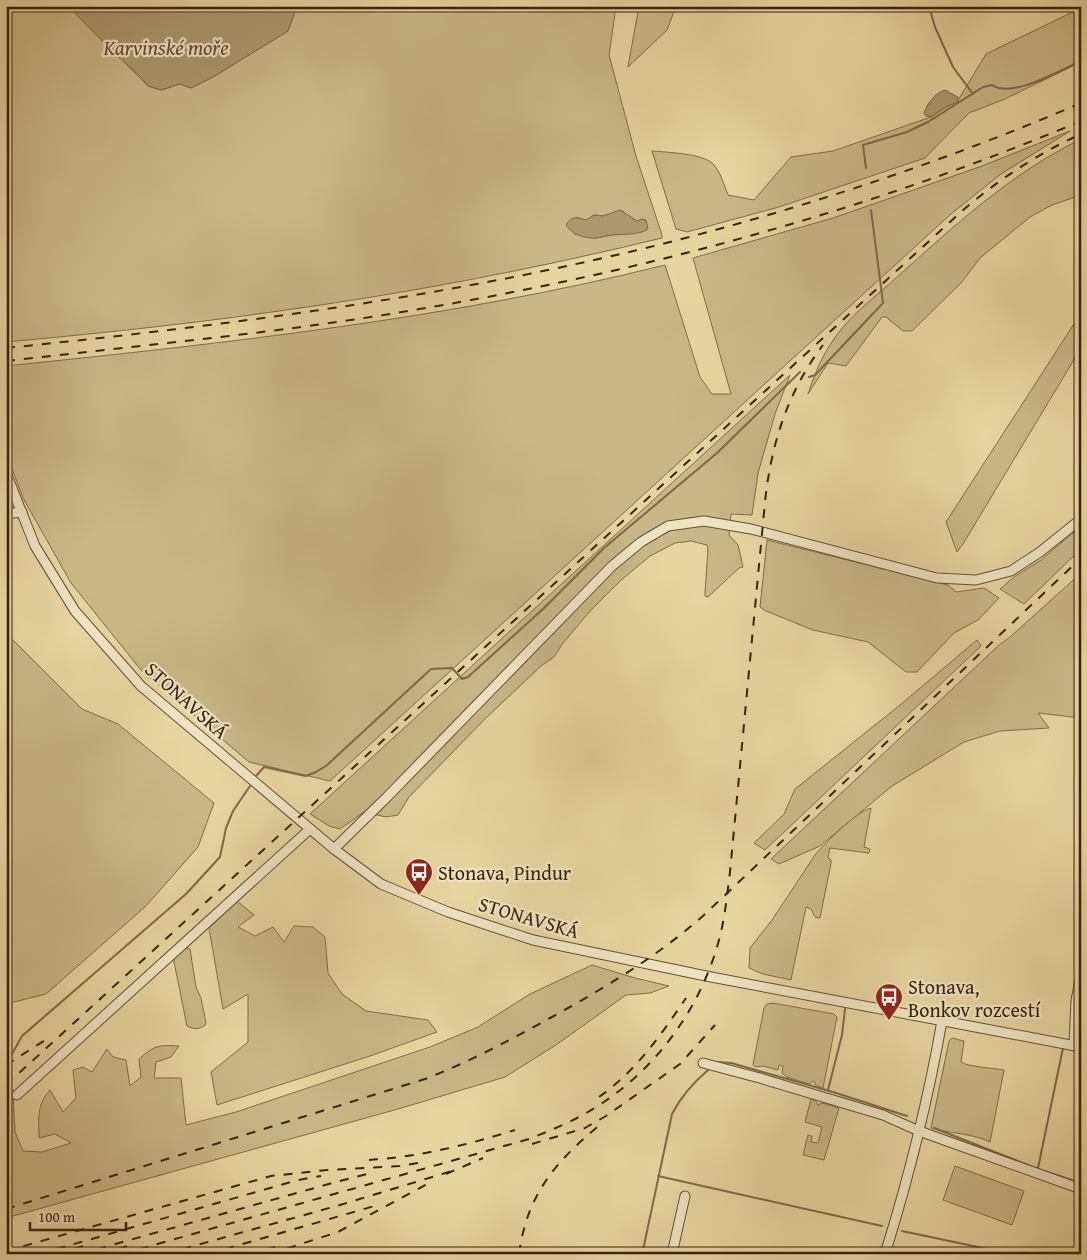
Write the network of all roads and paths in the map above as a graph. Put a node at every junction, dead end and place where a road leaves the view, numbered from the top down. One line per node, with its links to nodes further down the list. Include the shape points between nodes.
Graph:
1 (6, 473): 2 (street, STONAVSKÁ)
2 (22, 512): 3 (street); 5 (street, STONAVSKÁ, via 35,546 75,611 141,686)
3 (6, 514)
4 (1081, 519): 6 (street, via 1012,570 976,580 937,578 713,522 668,526 641,542 612,566)
5 (310, 829): 6 (street, STONAVSKÁ); 11 (street)
6 (334, 848): 8 (street, STONAVSKÁ, via 395,891 533,940)
7 (1081, 977): 9 (street, via 1076,1000)
8 (942, 1021): 9 (street, STONAVSKÁ); 12 (street)
9 (1077, 1046)
10 (703, 1063): 12 (street, via 883,1115)
11 (17, 1096)
12 (919, 1131): 13 (street); 16 (street)
13 (1081, 1189)
14 (685, 1196): 15 (street)
15 (672, 1254)
16 (885, 1254)

